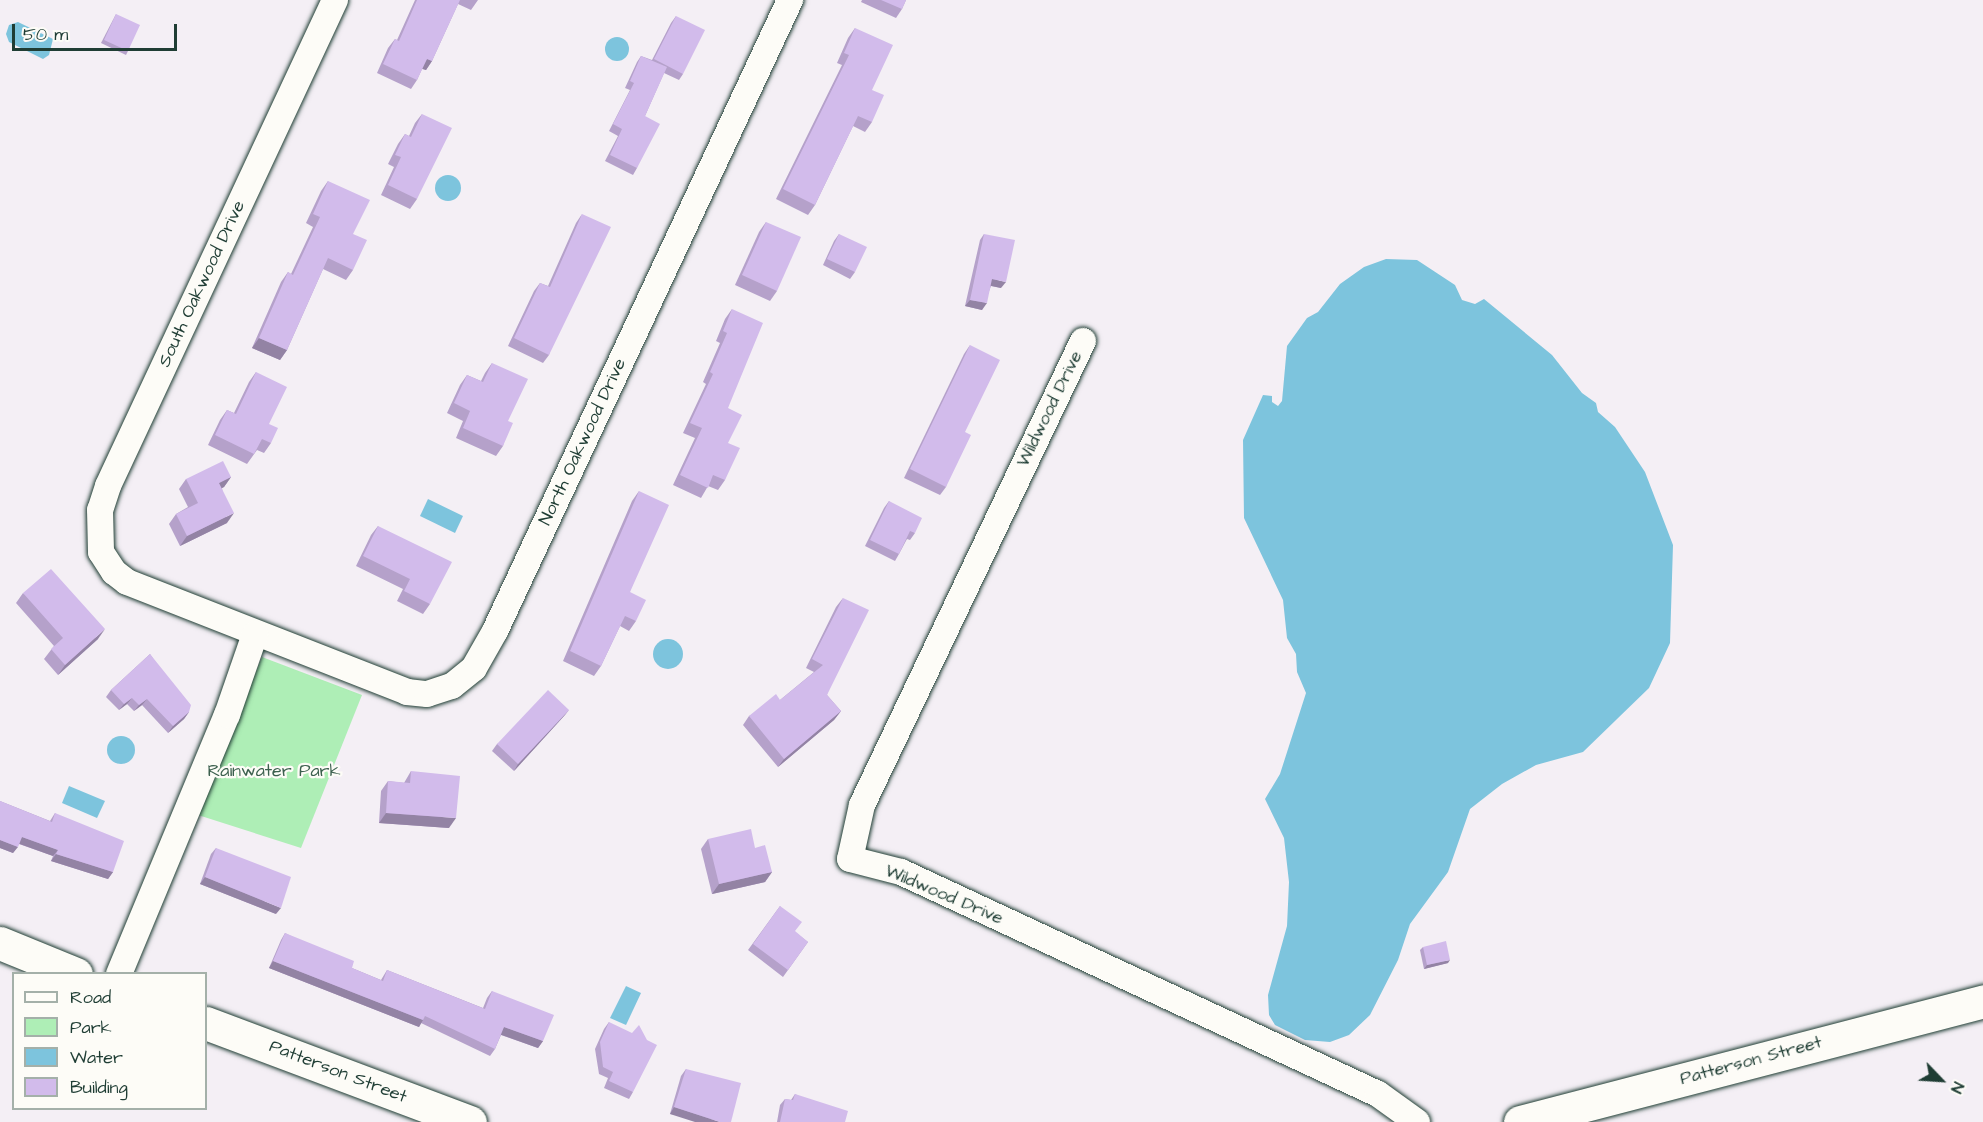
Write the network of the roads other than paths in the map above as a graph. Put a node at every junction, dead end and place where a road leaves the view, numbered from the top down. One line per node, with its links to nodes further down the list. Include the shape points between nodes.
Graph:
1 (335, 0): 4 (street, South Oakwood Drive, via 108,486 99,529 101,552)
2 (790, 0): 5 (street, North Oakwood Drive, via 474,668 452,686 426,694 406,692)
3 (1083, 341): 12 (street, Wildwood Drive, via 861,805 850,859 922,882 1378,1094)
4 (114, 572): 5 (street, North Oakwood Drive, via 127,582)
5 (255, 634): 8 (street, via 227,715)
6 (0, 943): 7 (street)
7 (71, 972)
8 (120, 972)
9 (1983, 1001): 13 (street, Patterson Street)
10 (207, 1023): 11 (street, Patterson Street)
11 (470, 1122)
12 (1417, 1122)
13 (1520, 1122)

